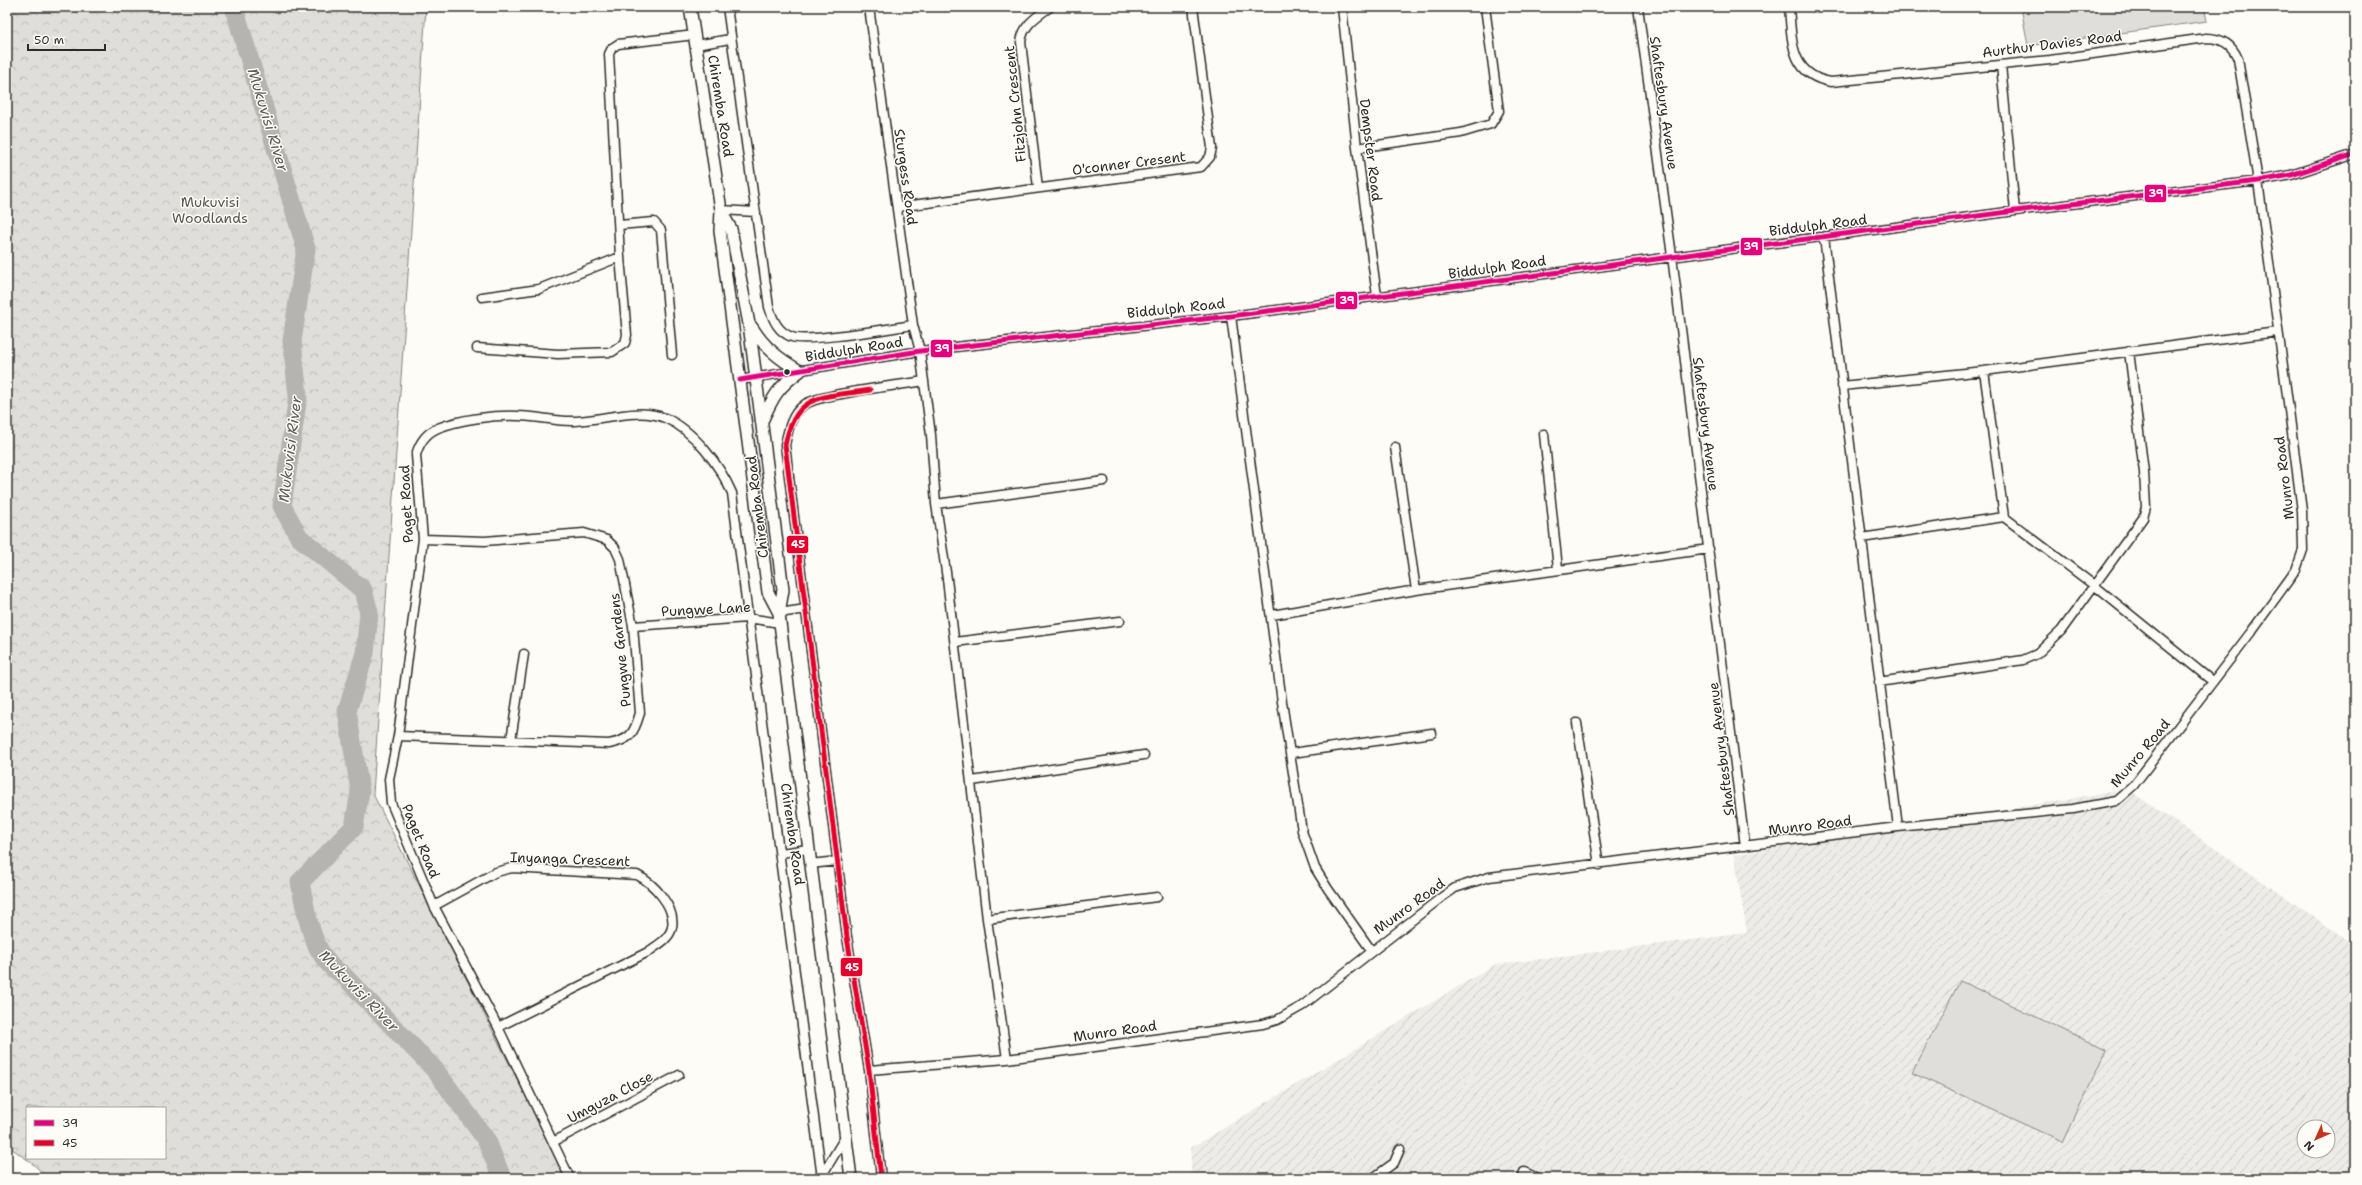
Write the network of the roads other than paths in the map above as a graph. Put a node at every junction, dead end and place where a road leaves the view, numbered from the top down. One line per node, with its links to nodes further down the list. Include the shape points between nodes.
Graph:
1 (690, 7): 11 (main road, Chiremba Road)
2 (727, 7): 10 (street)
3 (869, 7): 17 (street, Sturgess Road)
4 (1050, 7): 16 (street, Fitzjohn Crescent, via 1022,32 1021,42)
5 (1194, 7): 16 (street, O'conner Cresent, via 1212,148 1206,162 1201,167)
6 (1342, 7): 13 (street, Dempster Road)
7 (1485, 7): 13 (street, via 1499,111 1491,124 1461,133)
8 (1638, 7): 23 (street, Shaftesbury Avenue)
9 (1789, 7): 12 (street, Aurthur Davies Road, via 1795,52 1809,76 1819,80 1844,82)
10 (730, 39): 11 (street); 20 (street)
11 (696, 40): 18 (main road, Chiremba Road); 21 (street, via 618,44 609,54)
12 (2001, 65): 15 (street, Aurthur Davies Road, via 2206,38 2224,41 2231,46 2238,59); 19 (street)
13 (1357, 148): 25 (street, Dempster Road)
14 (2355, 154): 15 (street, Biddulph Road, via 2291,175)
15 (2258, 181): 19 (street, Biddulph Road); 30 (street, Munro Road)
16 (1038, 188): 17 (street, O'conner Cresent)
17 (898, 208): 29 (street, Sturgess Road)
18 (721, 210): 20 (street); 28 (main road, Chiremba Road, via 731,229); 38 (main road, Chiremba Road, via 720,231)
19 (2016, 211): 22 (street, Biddulph Road)
20 (756, 212): 29 (street, via 768,307 782,331 801,340)
21 (619, 225): 24 (street); 34 (street, via 654,222 662,230)
22 (1824, 237): 23 (street, Biddulph Road); 40 (street)
23 (1672, 256): 25 (street, Biddulph Road); 50 (street, Shaftesbury Avenue)
24 (620, 257): 26 (street, via 539,289); 31 (street, via 627,335 625,343 620,348 612,352 558,354)
25 (1377, 296): 27 (street, Biddulph Road)
26 (482, 297)
27 (1231, 316): 32 (street, Biddulph Road); 55 (street)
28 (749, 324): 35 (main road, via 773,354); 37 (main road, Chiremba Road)
29 (913, 325): 32 (street, Sturgess Road)
30 (2277, 332): 33 (street); 63 (street, Munro Road, via 2302,511 2303,550 2296,570)
31 (477, 348)
32 (920, 351): 35 (street, Biddulph Road); 39 (street, Sturgess Road)
33 (2129, 351): 36 (street); 52 (street, via 2146,507 2138,527)
34 (672, 355)
35 (800, 371): 37 (street, Biddulph Road); 41 (main road, via 774,395)
36 (1984, 371): 40 (street); 47 (street)
37 (755, 377): 38 (street, Biddulph Road); 41 (main road, Chiremba Road)
38 (740, 380): 57 (main road, Chiremba Road, via 768,592)
39 (924, 381): 46 (street, Sturgess Road, via 932,435); 54 (street, via 812,400 795,414 785,445)
40 (1842, 386): 48 (street)
41 (762, 422): 57 (main road, Chiremba Road, via 783,590)
42 (1544, 434): 51 (street)
43 (1395, 447): 53 (street)
44 (1104, 482): 46 (street)
45 (732, 493): 49 (street, Paget Road, via 715,461 701,445 667,419 642,414 563,422 548,418 504,416 437,429 418,445 416,455); 56 (street, Chiremba Road)
46 (936, 504): 60 (street, Sturgess Road)
47 (2004, 517): 48 (street); 52 (street)
48 (1861, 538): 62 (street)
49 (423, 539): 59 (street, Pungwe Gardens, via 485,541 584,533 596,535 607,540 615,548 620,559); 66 (street, Paget Road)
50 (1709, 549): 51 (street); 72 (street, Shaftesbury Avenue)
51 (1558, 569): 53 (street)
52 (2095, 586): 62 (street, via 2050,643 2037,654 2023,660); 63 (street)
53 (1416, 590): 55 (street)
54 (806, 609): 57 (street, Pungwe Lane); 75 (street)
55 (1272, 615): 68 (street, via 1282,702)
56 (748, 618): 57 (street, Pungwe Lane); 59 (street, Pungwe Lane); 74 (street, Chiremba Road)
57 (780, 618): 73 (main road, Chiremba Road)
58 (1120, 621): 60 (street)
59 (633, 626): 67 (street, Pungwe Gardens, via 640,713 636,727 630,735 623,741 609,744)
60 (955, 642): 70 (street, Sturgess Road)
61 (524, 654): 67 (street)
62 (1879, 682): 71 (street)
63 (2212, 682): 71 (street, Munro Road, via 2141,776 2116,800 2072,809)
64 (1577, 723): 77 (street)
65 (1432, 733): 68 (street)
66 (398, 736): 67 (street, Pungwe Gardens); 79 (street, Paget Road, via 389,779 391,804)
67 (511, 740)
68 (1292, 753): 81 (street, via 1300,818 1313,862 1328,890)
69 (1144, 755): 70 (street)
70 (972, 782): 80 (street, Sturgess Road)
71 (1898, 827): 72 (street, Munro Road)
72 (1745, 846): 77 (street, Munro Road)
73 (808, 849): 74 (street); 76 (main road, Chiremba Road)
74 (781, 852): 90 (street, Chiremba Road)
75 (838, 861): 76 (street); 84 (street, via 847,937)
76 (810, 864): 86 (main road, Chiremba Road)
77 (1599, 865): 81 (street, Munro Road, via 1489,878 1465,884 1436,901)
78 (1157, 897): 80 (street)
79 (434, 906): 82 (street, Paget Road); 82 (street, Inyanga Crescent, via 496,872 512,868 637,875 649,881 659,891 672,918 672,928 662,943)
80 (987, 919): 83 (street, Sturgess Road)
81 (1371, 950): 83 (street, Munro Road, via 1302,1006 1277,1020)
82 (498, 1026): 87 (street, Paget Road)
83 (1006, 1059): 84 (street, Munro Road)
84 (869, 1070): 92 (street)
85 (679, 1075): 87 (street, Umguza Close)
86 (844, 1138): 90 (street); 91 (main road, Chiremba Road)
87 (553, 1142): 89 (street, Paget Road)
88 (1400, 1149): 93 (street, via 1394,1163)
89 (570, 1178)
90 (819, 1178)
91 (850, 1178)
92 (880, 1178)
93 (1373, 1178)
94 (1522, 1178): 95 (street, via 1524,1172)
95 (1537, 1178)

